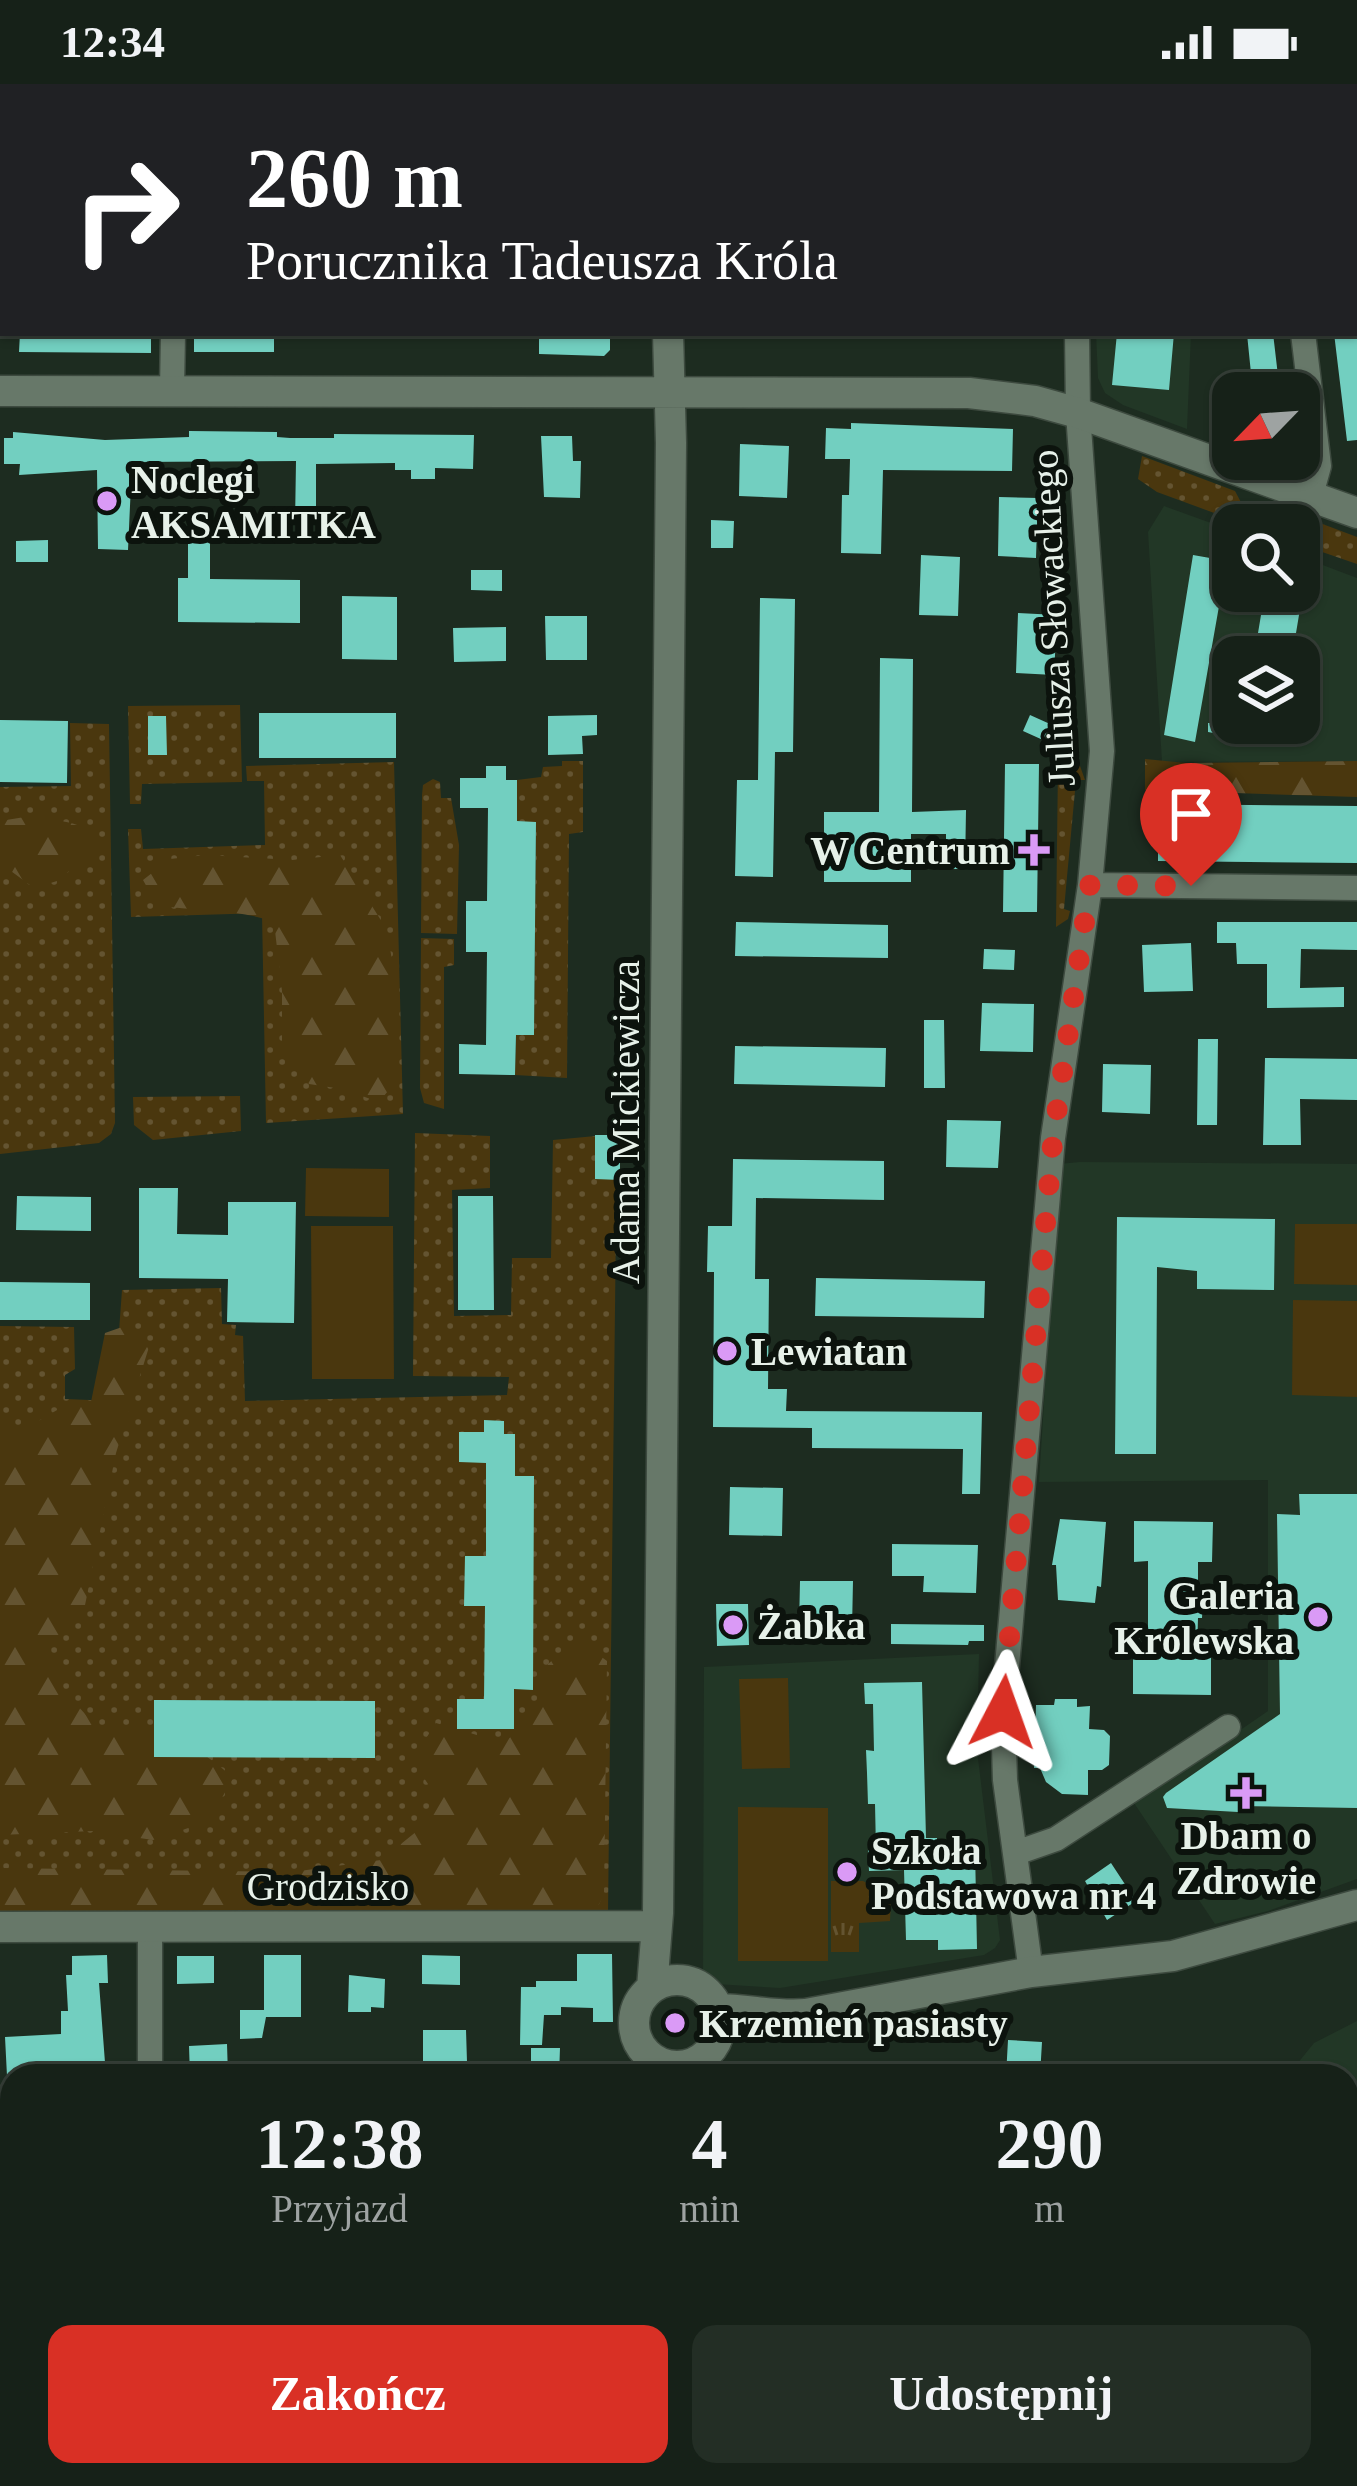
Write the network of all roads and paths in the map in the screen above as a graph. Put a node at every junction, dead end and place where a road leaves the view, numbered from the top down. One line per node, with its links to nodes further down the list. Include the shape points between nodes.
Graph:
1 (173, 336): 5 (street)
2 (668, 336): 7 (street, Adama Mickiewicza)
3 (1077, 336): 8 (street, Juliusza Słowackiego)
4 (1304, 336): 9 (street, via 1318,466)
5 (172, 389): 6 (street); 7 (street)
6 (0, 391)
7 (670, 394): 8 (street, via 969,393); 16 (street, Adama Mickiewicza)
8 (1078, 413): 9 (street); 11 (street, Juliusza Słowackiego, via 1102,751)
9 (1311, 495): 10 (street)
10 (1357, 513)
11 (1090, 885): 12 (street); 14 (street, Juliusza Słowackiego, via 1053,1138 1008,1639 1005,1780)
12 (1357, 888)
13 (1228, 1727): 14 (street, via 1055,1839)
14 (1016, 1853): 19 (street, Juliusza Słowackiego)
15 (1357, 1905): 19 (street, via 1173,1956)
16 (657, 1919): 17 (street, Grodzisko); 20 (street, Adama Mickiewicza)
17 (150, 1926): 18 (street, Grodzisko); 22 (street)
18 (0, 1927)
19 (1031, 1972): 21 (street, via 775,2017 752,2030)
20 (666, 1984): 21 (street, via 705,1990); 23 (street, via 634,2016 636,2038)
21 (718, 2023): 24 (street, via 702,2059)
22 (150, 2064)
23 (658, 2064)
24 (682, 2064)

